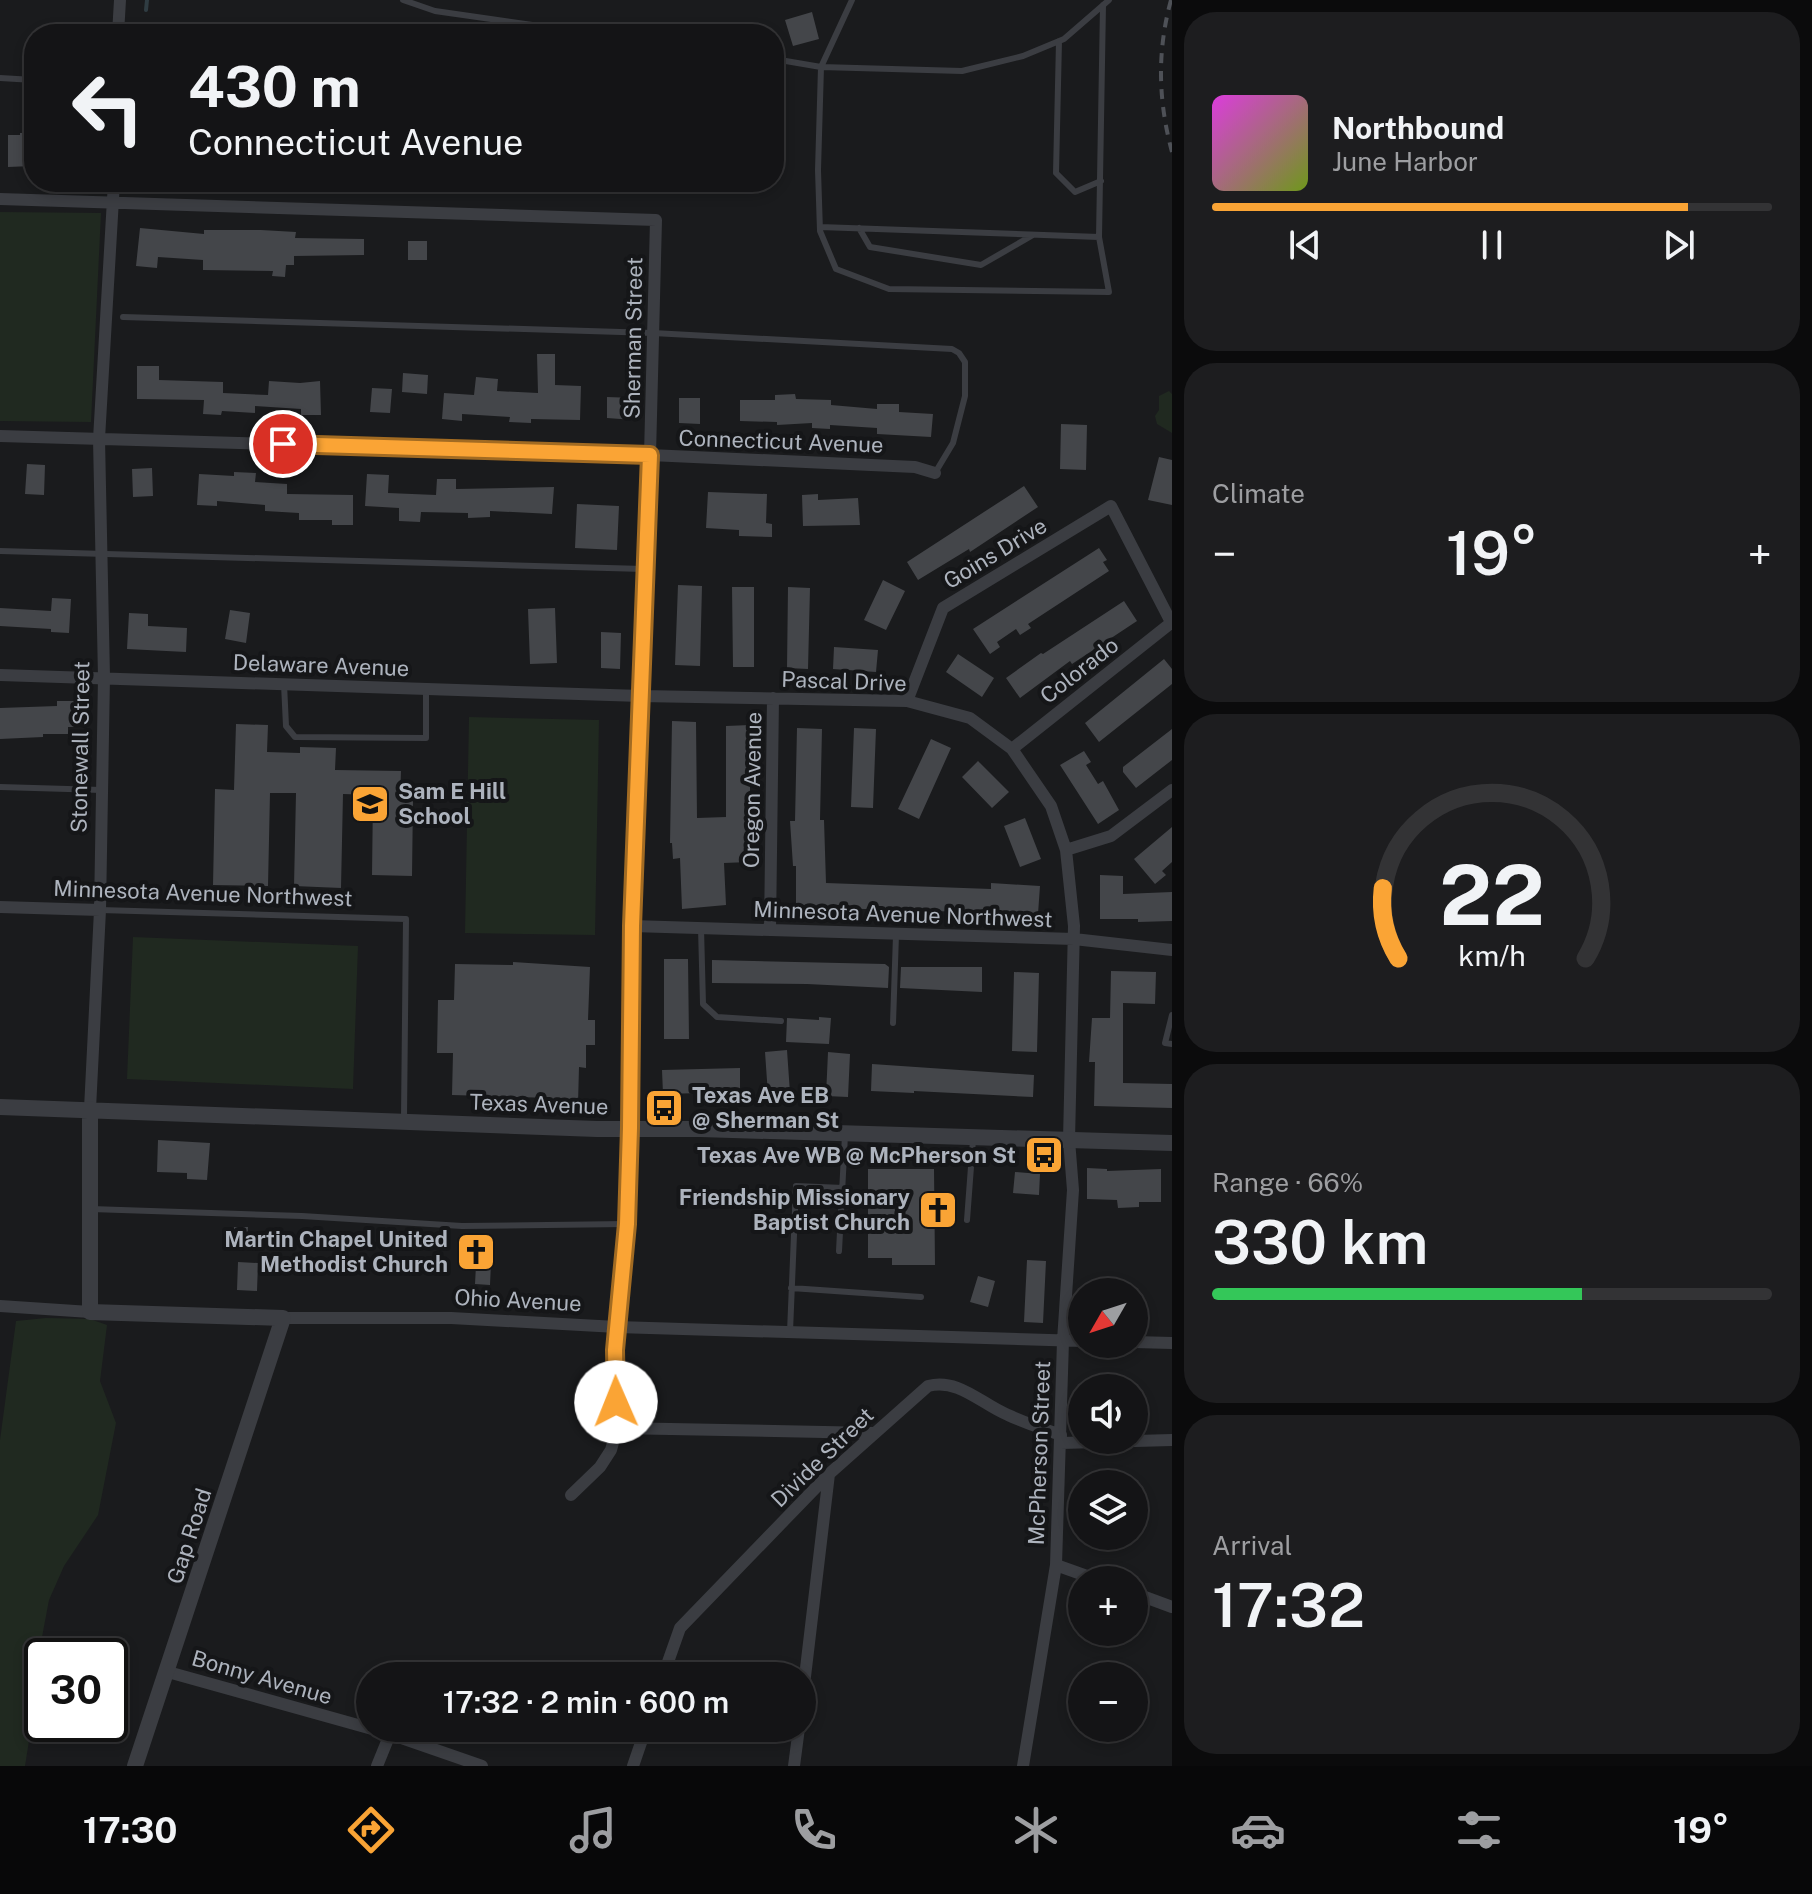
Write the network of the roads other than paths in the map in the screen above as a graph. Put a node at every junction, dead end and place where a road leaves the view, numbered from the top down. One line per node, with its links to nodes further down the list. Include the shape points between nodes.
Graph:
1 (120, 0): 5 (street)
2 (403, 0): 6 (lane, via 435,11)
3 (852, 0): 9 (lane)
4 (1106, 3): 7 (lane); 12 (lane)
5 (119, 24)
6 (526, 24)
7 (1059, 41): 9 (lane, via 962,71); 12 (lane, via 1056,173 1075,192)
8 (784, 61): 9 (lane)
9 (821, 67): 16 (lane)
10 (0, 78): 11 (lane)
11 (24, 79)
12 (1101, 181): 19 (lane)
13 (114, 192): 15 (street, Stonewall Street)
14 (0, 199): 15 (street)
15 (114, 204): 21 (street, Sherman Street, via 656,220); 23 (street, Stonewall Street)
16 (820, 227): 17 (lane); 19 (lane, via 836,269 889,289 1109,292)
17 (859, 228): 18 (lane); 18 (lane, via 870,247 981,265)
18 (1033, 235): 19 (lane)
19 (1099, 237)
20 (123, 317): 21 (lane)
21 (653, 333): 24 (street, Sherman Street); 25 (lane, via 952,349 965,362 965,396 953,443)
22 (0, 436): 23 (street, Connecticut Avenue)
23 (99, 439): 24 (street, Connecticut Avenue); 27 (street, Stonewall Street)
24 (650, 455): 25 (street, Connecticut Avenue, via 915,467); 28 (street, Sherman Street)
25 (935, 473)
26 (0, 551): 27 (lane)
27 (101, 553): 28 (lane); 31 (street, Stonewall Street)
28 (646, 569): 34 (street, Sherman Street)
29 (1172, 624): 36 (street, Goins Drive, via 1111,506 943,608); 37 (street, Colorado)
30 (0, 675): 31 (street, Delaware Avenue)
31 (104, 677): 32 (street, Delaware Avenue); 39 (street, Stonewall Street)
32 (284, 684): 33 (street, Delaware Avenue); 33 (lane, via 286,726 295,737 426,738)
33 (426, 688): 34 (street, Delaware Avenue)
34 (641, 696): 35 (street, Pascal Drive); 44 (street, Sherman Street)
35 (773, 698): 36 (street, Pascal Drive); 46 (street, Oregon Avenue)
36 (907, 701): 37 (street, Pascal Drive, via 970,718)
37 (1012, 749): 41 (street, Pascal Drive, via 1051,806)
38 (0, 787): 39 (lane)
39 (102, 790): 43 (street, Stonewall Street)
40 (1172, 790): 41 (street, via 1111,836)
41 (1066, 850): 48 (street, Pascal Drive)
42 (0, 907): 43 (street, Minnesota Avenue Northwest)
43 (100, 910): 55 (street, Stonewall Street); 56 (lane, Minnesota Avenue Northwest, via 406,919)
44 (632, 926): 45 (street, Minnesota Avenue Northwest); 57 (street, Sherman Street)
45 (701, 928): 46 (street, Minnesota Avenue Northwest); 51 (lane, via 703,1004 717,1017)
46 (770, 930): 47 (street, Minnesota Avenue Northwest)
47 (896, 934): 48 (street, Minnesota Avenue Northwest); 52 (lane)
48 (1074, 939): 49 (street, Minnesota Avenue Northwest); 60 (street, Pascal Drive)
49 (1172, 950)
50 (1172, 1015): 53 (lane, via 1165,1043)
51 (781, 1021)
52 (893, 1023)
53 (1172, 1044)
54 (0, 1107): 55 (street, Texas Avenue)
55 (90, 1109): 56 (street, Texas Avenue); 63 (street, Stonewall Street)
56 (404, 1122): 57 (street, Texas Avenue)
57 (630, 1128): 58 (street, Texas Avenue); 65 (street, Sherman Street)
58 (845, 1133): 59 (street, Texas Avenue); 62 (lane)
59 (973, 1137): 60 (street, Texas Avenue); 64 (lane)
60 (1069, 1140): 61 (street, Texas Avenue); 74 (street, McPherson Street, via 1073,1190)
61 (1172, 1143)
62 (843, 1188): 66 (lane); 67 (lane, via 796,1186)
63 (91, 1209): 65 (lane, via 462,1226); 70 (street, Stonewall Street)
64 (967, 1220)
65 (627, 1224): 72 (street, Sherman Street)
66 (839, 1251)
67 (791, 1288): 68 (lane); 73 (lane)
68 (921, 1297)
69 (0, 1306): 70 (street, Ohio Avenue)
70 (90, 1312): 71 (street, Ohio Avenue)
71 (283, 1318): 72 (street, Ohio Avenue, via 451,1318); 90 (street, Gap Road)
72 (617, 1327): 73 (street, Ohio Avenue); 78 (street, Sherman Street)
73 (790, 1332): 74 (street, Ohio Avenue)
74 (1063, 1341): 75 (street, Ohio Avenue); 80 (street, McPherson Street)
75 (1068, 1341)
76 (1148, 1342): 77 (street)
77 (1172, 1343)
78 (617, 1428): 79 (street); 83 (street, Sherman Street, via 600,1467)
79 (874, 1433): 80 (street, Divide Street, via 928,1386 942,1382); 82 (street, Divide Street)
80 (1061, 1439): 81 (street); 84 (street, McPherson Street)
81 (1172, 1440)
82 (829, 1474): 88 (street, Divide Street, via 680,1628); 89 (street)
83 (571, 1495)
84 (1056, 1565): 85 (street); 101 (street, McPherson Street)
85 (1068, 1569)
86 (1148, 1598): 87 (street)
87 (1172, 1607)
88 (668, 1662)
89 (807, 1662)
90 (168, 1672): 91 (street, Bonny Avenue); 96 (street, Gap Road)
91 (356, 1725)
92 (387, 1742): 97 (street)
93 (413, 1742): 98 (street, Bonny Avenue)
94 (641, 1742): 99 (street)
95 (797, 1742): 100 (street)
96 (135, 1766)
97 (377, 1766)
98 (482, 1766)
99 (633, 1766)
100 (794, 1766)
101 (1023, 1766)

